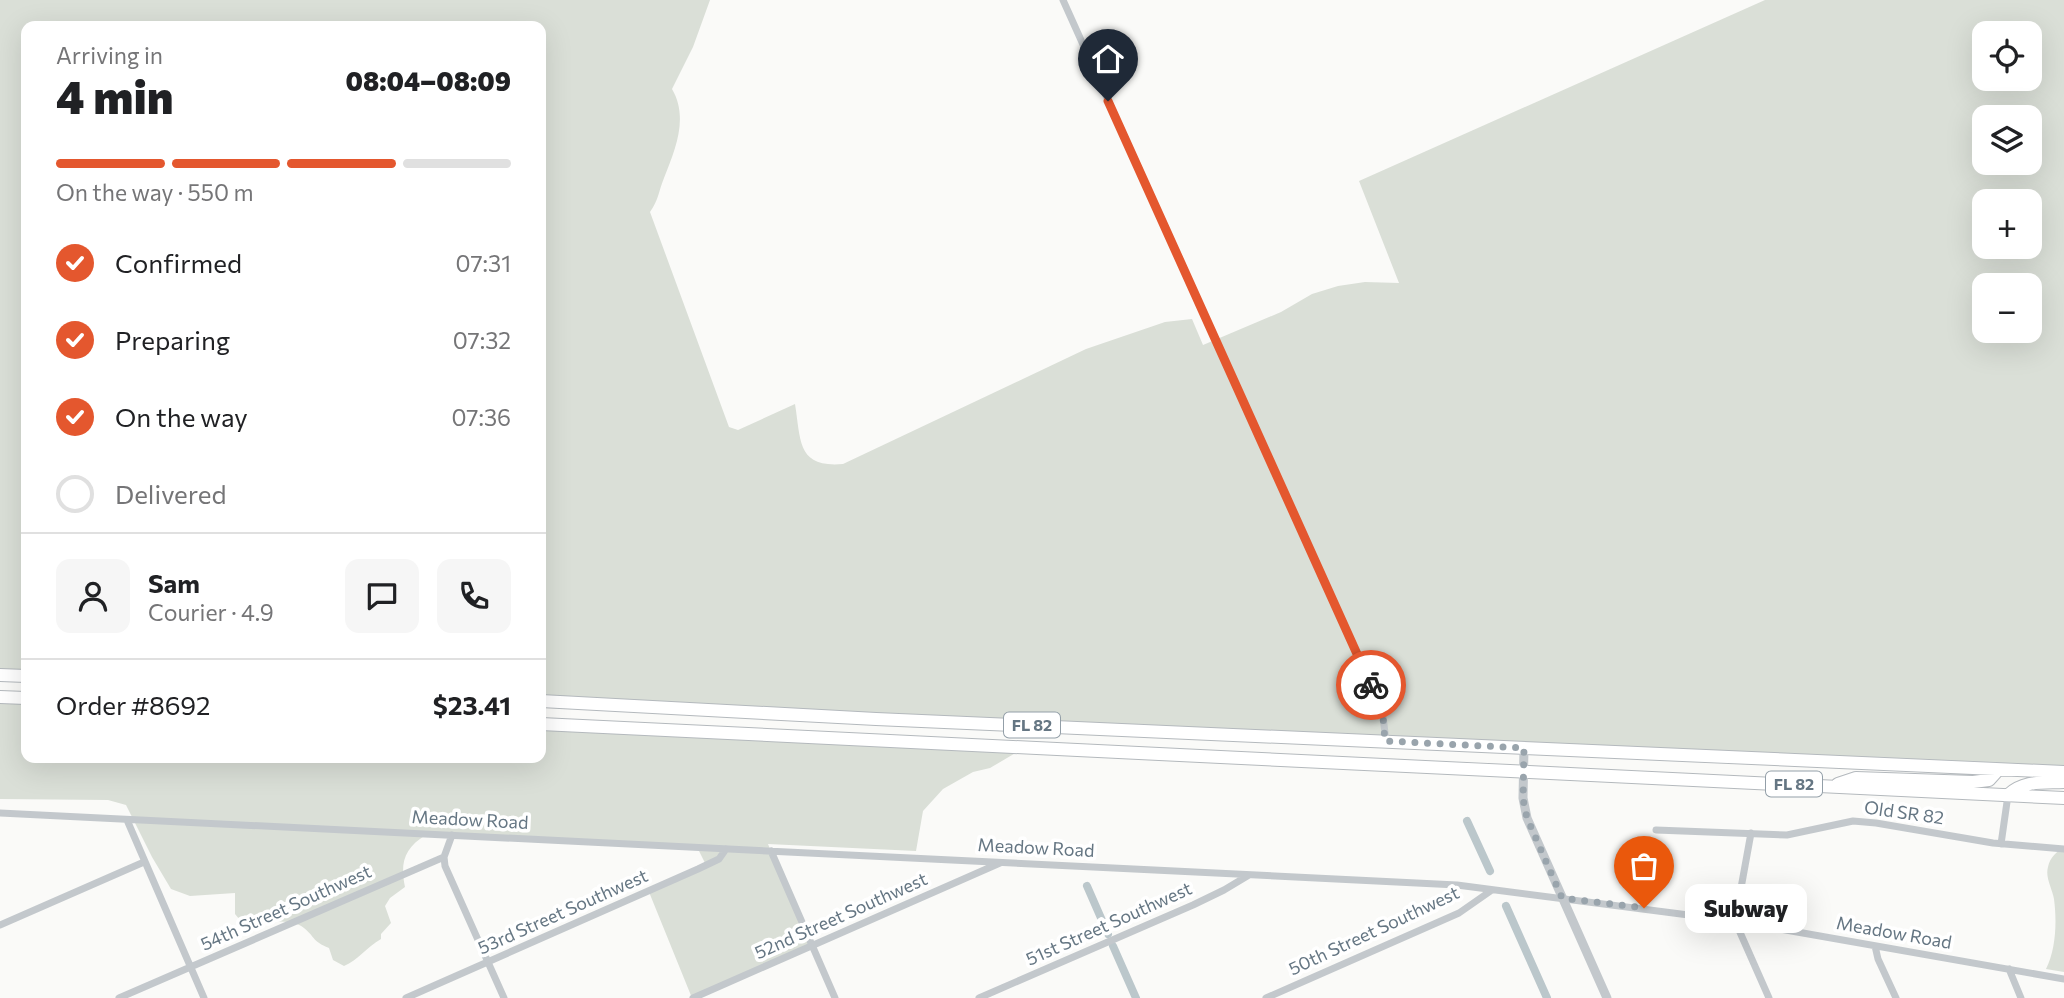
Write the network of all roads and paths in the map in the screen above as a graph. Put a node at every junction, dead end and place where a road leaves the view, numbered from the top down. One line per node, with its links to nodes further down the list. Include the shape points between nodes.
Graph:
1 (1063, 0): 8 (street, via 1373,689)
2 (0, 675): 3 (highway)
3 (21, 677)
4 (0, 697): 5 (highway)
5 (21, 698)
6 (546, 701): 8 (highway, FL 82)
7 (546, 724): 11 (highway, FL 82)
8 (1385, 741): 9 (highway, FL 82)
9 (1524, 748): 10 (highway, FL 82); 11 (street)
10 (1998, 770): 12 (highway, FL 82); 14 (highway, via 1989,780 1973,782 1856,778)
11 (1523, 772): 14 (highway, FL 82); 31 (street, via 1527,818)
12 (2064, 772)
13 (2064, 782): 15 (highway, via 2026,784)
14 (1832, 786): 15 (highway, FL 82)
15 (2008, 795): 16 (highway, FL 82); 22 (street)
16 (2064, 798)
17 (0, 813): 18 (street, Meadow Road)
18 (127, 820): 21 (street, Meadow Road); 27 (street)
19 (1656, 831): 20 (street, Old SR 82)
20 (1751, 834): 22 (street, Old SR 82, via 1805,833 1853,821); 32 (street)
21 (452, 835): 23 (street, Meadow Road); 26 (street)
22 (2001, 844): 24 (street, Old SR 82)
23 (726, 849): 25 (street, Meadow Road); 36 (street, 53rd Street Southwest, via 719,859)
24 (2064, 849)
25 (771, 851): 28 (street, Meadow Road); 34 (street)
26 (444, 857): 36 (street); 37 (street, 54th Street Southwest)
27 (144, 862): 33 (street); 37 (street)
28 (1002, 862): 29 (street, Meadow Road); 34 (street, 52nd Street Southwest)
29 (1250, 875): 30 (street, Meadow Road); 46 (street, 51st Street Southwest, via 1193,905)
30 (1493, 889): 31 (street, Meadow Road); 47 (street, 50th Street Southwest, via 1459,913)
31 (1562, 898): 32 (street, Meadow Road); 48 (street)
32 (1735, 921): 35 (street, Meadow Road); 49 (street)
33 (0, 925)
34 (812, 946): 44 (street, 52nd Street Southwest); 45 (street)
35 (1875, 946): 38 (street, Meadow Road); 50 (street)
36 (488, 962): 42 (street, 53rd Street Southwest); 43 (street)
37 (190, 967): 40 (street, 54th Street Southwest); 41 (street)
38 (2009, 970): 39 (street, Meadow Road); 51 (street)
39 (2064, 979)
40 (119, 998)
41 (204, 998)
42 (407, 998)
43 (504, 998)
44 (693, 998)
45 (835, 998)
46 (979, 998)
47 (1266, 998)
48 (1607, 998)
49 (1769, 998)
50 (1896, 998)
51 (2021, 998)

